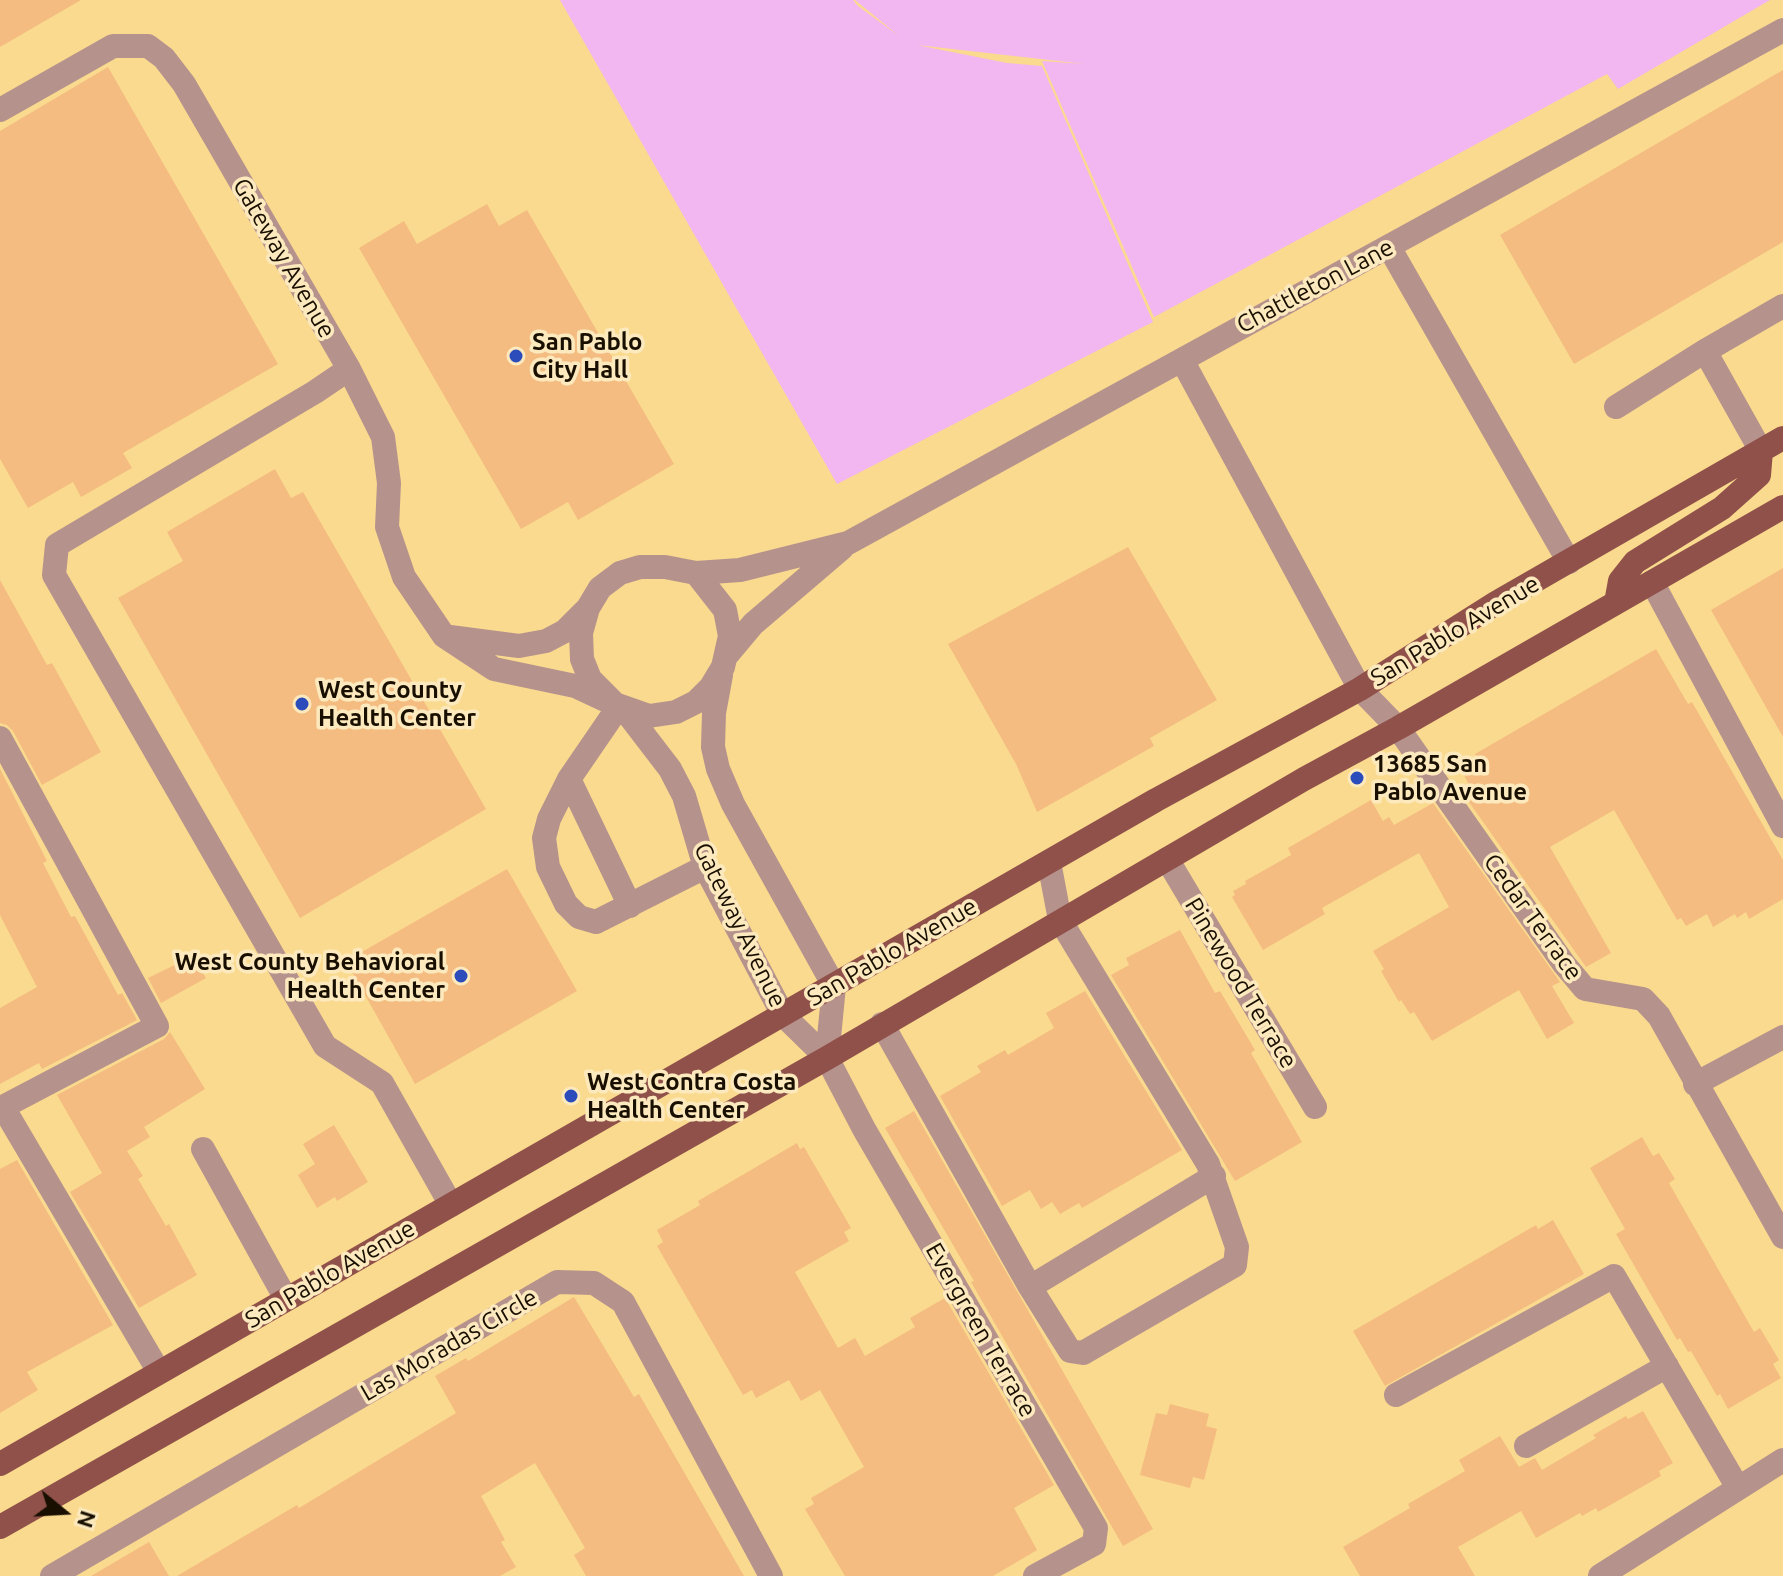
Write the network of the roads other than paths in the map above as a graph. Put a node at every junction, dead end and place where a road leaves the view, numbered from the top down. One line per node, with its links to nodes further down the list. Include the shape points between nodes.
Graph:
1 (1783, 30): 3 (street, Chattleton Lane)
2 (0, 110): 7 (street, Gateway Avenue, via 113,46 148,46 184,84)
3 (1389, 247): 6 (street, Chattleton Lane); 13 (street)
4 (1783, 306): 5 (street)
5 (1705, 351): 8 (street); 10 (street)
6 (1182, 360): 12 (street, Chattleton Lane); 20 (street, Cedar Terrace)
7 (349, 369): 18 (street, Gateway Avenue, via 383,437 387,527 404,577); 40 (street, via 57,545 54,575 325,1046 382,1083)
8 (1616, 407)
9 (1783, 438): 10 (main road, San Pablo Avenue)
10 (1761, 451): 13 (main road, San Pablo Avenue); 16 (main road, via 1759,475 1722,508 1635,562 1620,581)
11 (1783, 507): 15 (main road)
12 (848, 543): 14 (street, Chattleton Lane, via 740,570); 19 (street, Chattleton Lane, via 753,624)
13 (1569, 562): 20 (main road, San Pablo Avenue)
14 (696, 573): 17 (street, via 665,567 620,573 600,588); 19 (street, via 725,610 730,636)
15 (1652, 582): 16 (main road); 25 (street)
16 (1616, 603): 22 (main road)
17 (588, 608): 18 (street, via 565,631 537,643 519,646); 21 (street, via 581,633 582,659 590,679)
18 (444, 636): 21 (street, Gateway Avenue, via 494,669 575,686)
19 (725, 661): 21 (street, via 711,687 676,712 649,716); 31 (street, Gateway Avenue, via 714,713 718,769)
20 (1360, 689): 22 (street, Cedar Terrace); 27 (main road, San Pablo Avenue)
21 (619, 706): 24 (street); 28 (street, Gateway Avenue, via 670,769 684,796)
22 (1398, 728): 26 (main road); 36 (street, Cedar Terrace, via 1585,989 1643,999 1659,1016)
23 (0, 738): 45 (street, via 157,1026 3,1107)
24 (569, 779): 29 (street); 29 (street, via 544,838 548,867 566,904 579,917 596,922)
25 (1783, 826)
26 (1167, 859): 30 (main road); 37 (street, Pinewood Terrace)
27 (1049, 862): 30 (street); 31 (main road, San Pablo Avenue)
28 (705, 867): 29 (street); 32 (street, Gateway Avenue)
29 (630, 906)
30 (1060, 920): 33 (main road); 39 (street)
31 (834, 986): 32 (main road, San Pablo Avenue); 35 (street)
32 (783, 1015): 35 (street, Gateway Avenue); 40 (main road, San Pablo Avenue)
33 (882, 1024): 35 (main road); 42 (street)
34 (1783, 1037): 36 (street)
35 (827, 1058): 51 (main road); 54 (street, Evergreen Terrace, via 1096,1528 1094,1544)
36 (1695, 1084): 41 (street, Cedar Terrace)
37 (1315, 1107)
38 (203, 1149): 43 (street)
39 (1214, 1176): 42 (street); 42 (street, via 1237,1247 1235,1265 1083,1353 1070,1351)
40 (451, 1205): 43 (main road, San Pablo Avenue)
41 (1783, 1237)
42 (1030, 1287)
43 (286, 1299): 45 (main road, San Pablo Avenue)
44 (1667, 1366): 46 (street, via 1614,1276); 47 (street); 50 (street)
45 (159, 1372): 49 (main road, San Pablo Avenue)
46 (1396, 1395)
47 (1526, 1446)
48 (1783, 1460): 50 (street)
49 (0, 1464)
50 (1738, 1488): 55 (street)
51 (0, 1527)
52 (52, 1576): 53 (street, Las Moradas Circle, via 557,1282 594,1283 623,1302)
53 (771, 1576)
54 (1035, 1576)
55 (1600, 1576)

